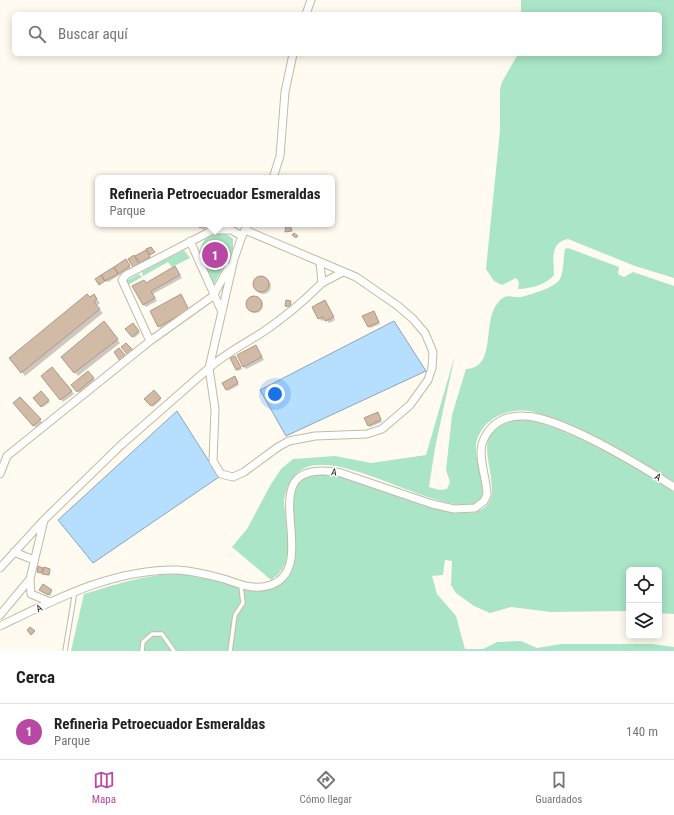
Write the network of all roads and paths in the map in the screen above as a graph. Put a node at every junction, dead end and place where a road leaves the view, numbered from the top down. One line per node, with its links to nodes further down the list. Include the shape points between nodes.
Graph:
1 (311, 0): 2 (street)
2 (307, 12)
3 (293, 56): 4 (street, via 285,92 280,156)
4 (274, 175)
5 (215, 227): 8 (street)
6 (221, 227): 7 (street)
7 (245, 230): 9 (street); 10 (street)
8 (190, 241): 13 (street); 15 (street, via 126,275 122,280)
9 (234, 259): 13 (street); 14 (street)
10 (320, 263): 11 (street); 12 (street)
11 (343, 272): 12 (street); 16 (street, via 356,277 413,319 425,333 433,352 428,380 410,405 382,429 367,434 300,438 278,447 244,472 233,477 226,476 216,469 213,461 215,409)
12 (322, 283): 16 (street, via 287,315 224,354)
13 (213, 296): 14 (street); 15 (street)
14 (222, 312): 16 (street)
15 (150, 341): 17 (street, via 7,456)
16 (209, 368): 19 (street, via 120,446)
17 (0, 474)
18 (674, 487): 24 (street, A, via 592,440 562,427 532,417 502,419 491,427 482,444 487,495 481,505 475,508 454,509 432,504 342,473 317,471 303,475 293,485 289,500 292,554 287,572 280,580 269,585)
19 (44, 520): 20 (street); 21 (street)
20 (14, 552): 21 (street); 22 (street)
21 (34, 560): 23 (street)
22 (0, 567)
23 (30, 579): 26 (street, via 31,594); 27 (street)
24 (241, 586): 25 (street, A, via 212,576 177,570 130,575); 32 (lane, via 242,603 235,615)
25 (75, 590): 26 (street, A); 29 (lane)
26 (50, 602): 28 (street, A)
27 (0, 615)
28 (0, 626)
29 (64, 651)
30 (142, 651): 31 (lane, via 143,642 152,634 162,634)
31 (174, 651)
32 (230, 651)

